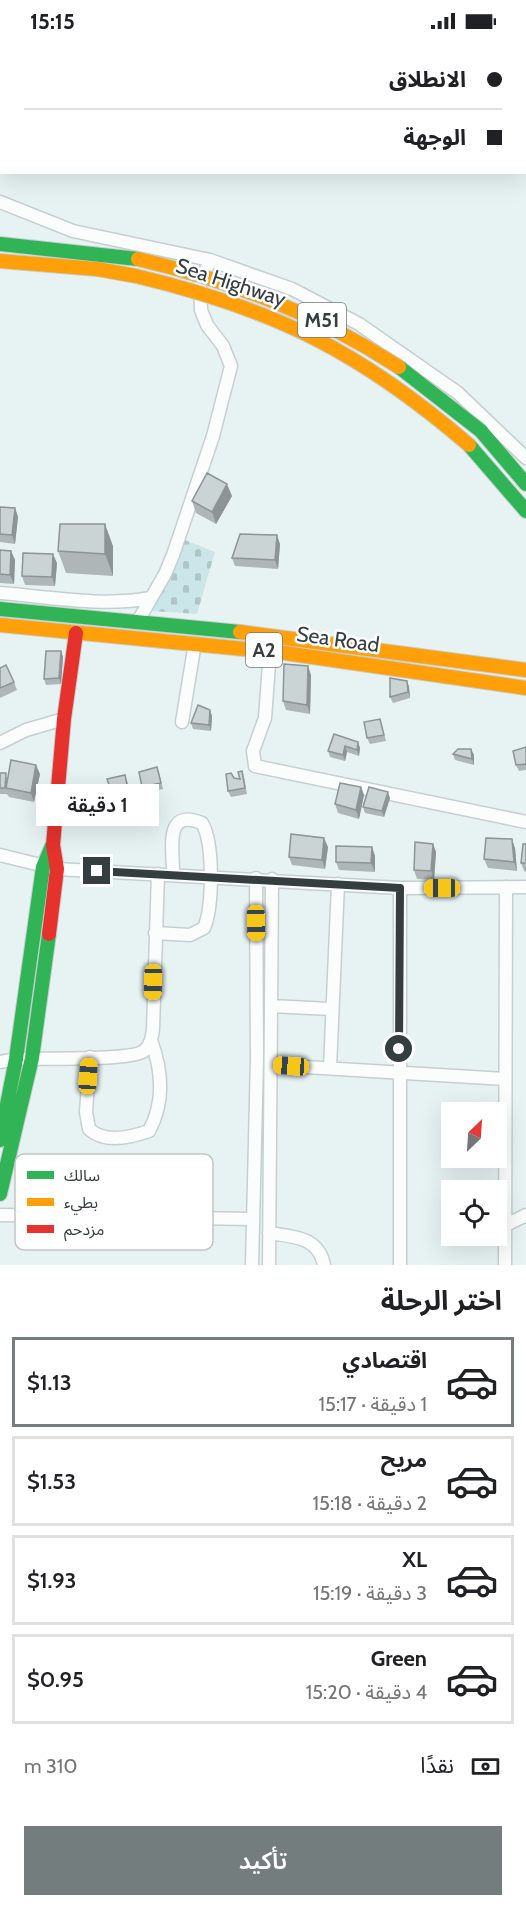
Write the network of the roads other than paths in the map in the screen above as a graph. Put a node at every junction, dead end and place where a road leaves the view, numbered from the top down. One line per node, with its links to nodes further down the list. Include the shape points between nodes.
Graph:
1 (0, 202): 3 (street, via 73,231)
2 (0, 244): 6 (main road, Sea Highway / M51, bridge, via 138,258 232,282 322,320 406,370 481,431)
3 (210, 260): 5 (street, via 292,289 359,324 458,393); 9 (street, via 200,284 201,310 231,366 213,436 173,555)
4 (0, 261): 7 (main road, Sea Highway / M51, bridge, via 136,276 228,298 315,335 396,384 469,445)
5 (526, 458)
6 (526, 484)
7 (526, 511)
8 (0, 593): 10 (street)
9 (151, 598): 10 (street); 13 (street)
10 (101, 601): 12 (street)
11 (0, 609): 12 (main road, Sea Road / A2)
12 (98, 617): 13 (main road, Sea Road / A2)
13 (138, 621): 18 (main road, Sea Road / A2)
14 (0, 625): 15 (main road, Sea Road / A2)
15 (76, 633): 16 (main road, Sea Road / A2); 20 (main road)
16 (195, 643): 17 (main road, Sea Road / A2); 21 (street)
17 (270, 651): 19 (main road, Sea Road / A2); 23 (street, via 265,718 253,751 255,766)
18 (526, 670)
19 (526, 688)
20 (64, 719): 22 (street, via 26,730); 25 (main road)
21 (182, 722)
22 (0, 743)
23 (526, 822)
24 (0, 855): 25 (street)
25 (50, 868): 26 (street); 40 (main road); 41 (main road)
26 (158, 874): 27 (street); 35 (street)
27 (173, 875): 28 (street); 28 (street, via 171,836 181,821 193,819 202,823 208,837)
28 (209, 876): 29 (street); 35 (street, via 210,909 204,928 190,935)
29 (256, 878): 30 (street); 54 (street)
30 (272, 879): 31 (street); 36 (street)
31 (338, 884): 34 (street); 37 (street)
32 (506, 887): 33 (street); 34 (street); 46 (street)
33 (526, 887)
34 (400, 888): 45 (street)
35 (155, 933): 38 (street)
36 (271, 1006): 37 (street); 43 (street)
37 (330, 1009): 44 (street)
38 (151, 1040): 39 (street, via 143,1052); 39 (street, via 161,1081 154,1121 149,1131 138,1135 118,1138 89,1129 86,1112)
39 (90, 1057): 40 (street)
40 (32, 1058): 41 (street); 49 (main road)
41 (16, 1059): 42 (street); 47 (main road)
42 (0, 1062)
43 (272, 1065): 44 (street); 56 (street)
44 (330, 1068): 45 (street)
45 (399, 1072): 46 (street); 61 (street)
46 (505, 1079): 48 (street)
47 (0, 1140)
48 (506, 1180)
49 (0, 1194)
50 (0, 1215): 51 (street)
51 (15, 1215)
52 (526, 1215): 55 (street)
53 (213, 1218): 54 (street)
54 (253, 1219): 58 (street)
55 (507, 1224)
56 (269, 1233): 59 (street); 60 (street, via 309,1240 320,1252)
57 (505, 1246): 62 (street)
58 (252, 1265)
59 (269, 1265)
60 (324, 1265)
61 (400, 1265)
62 (505, 1265)

